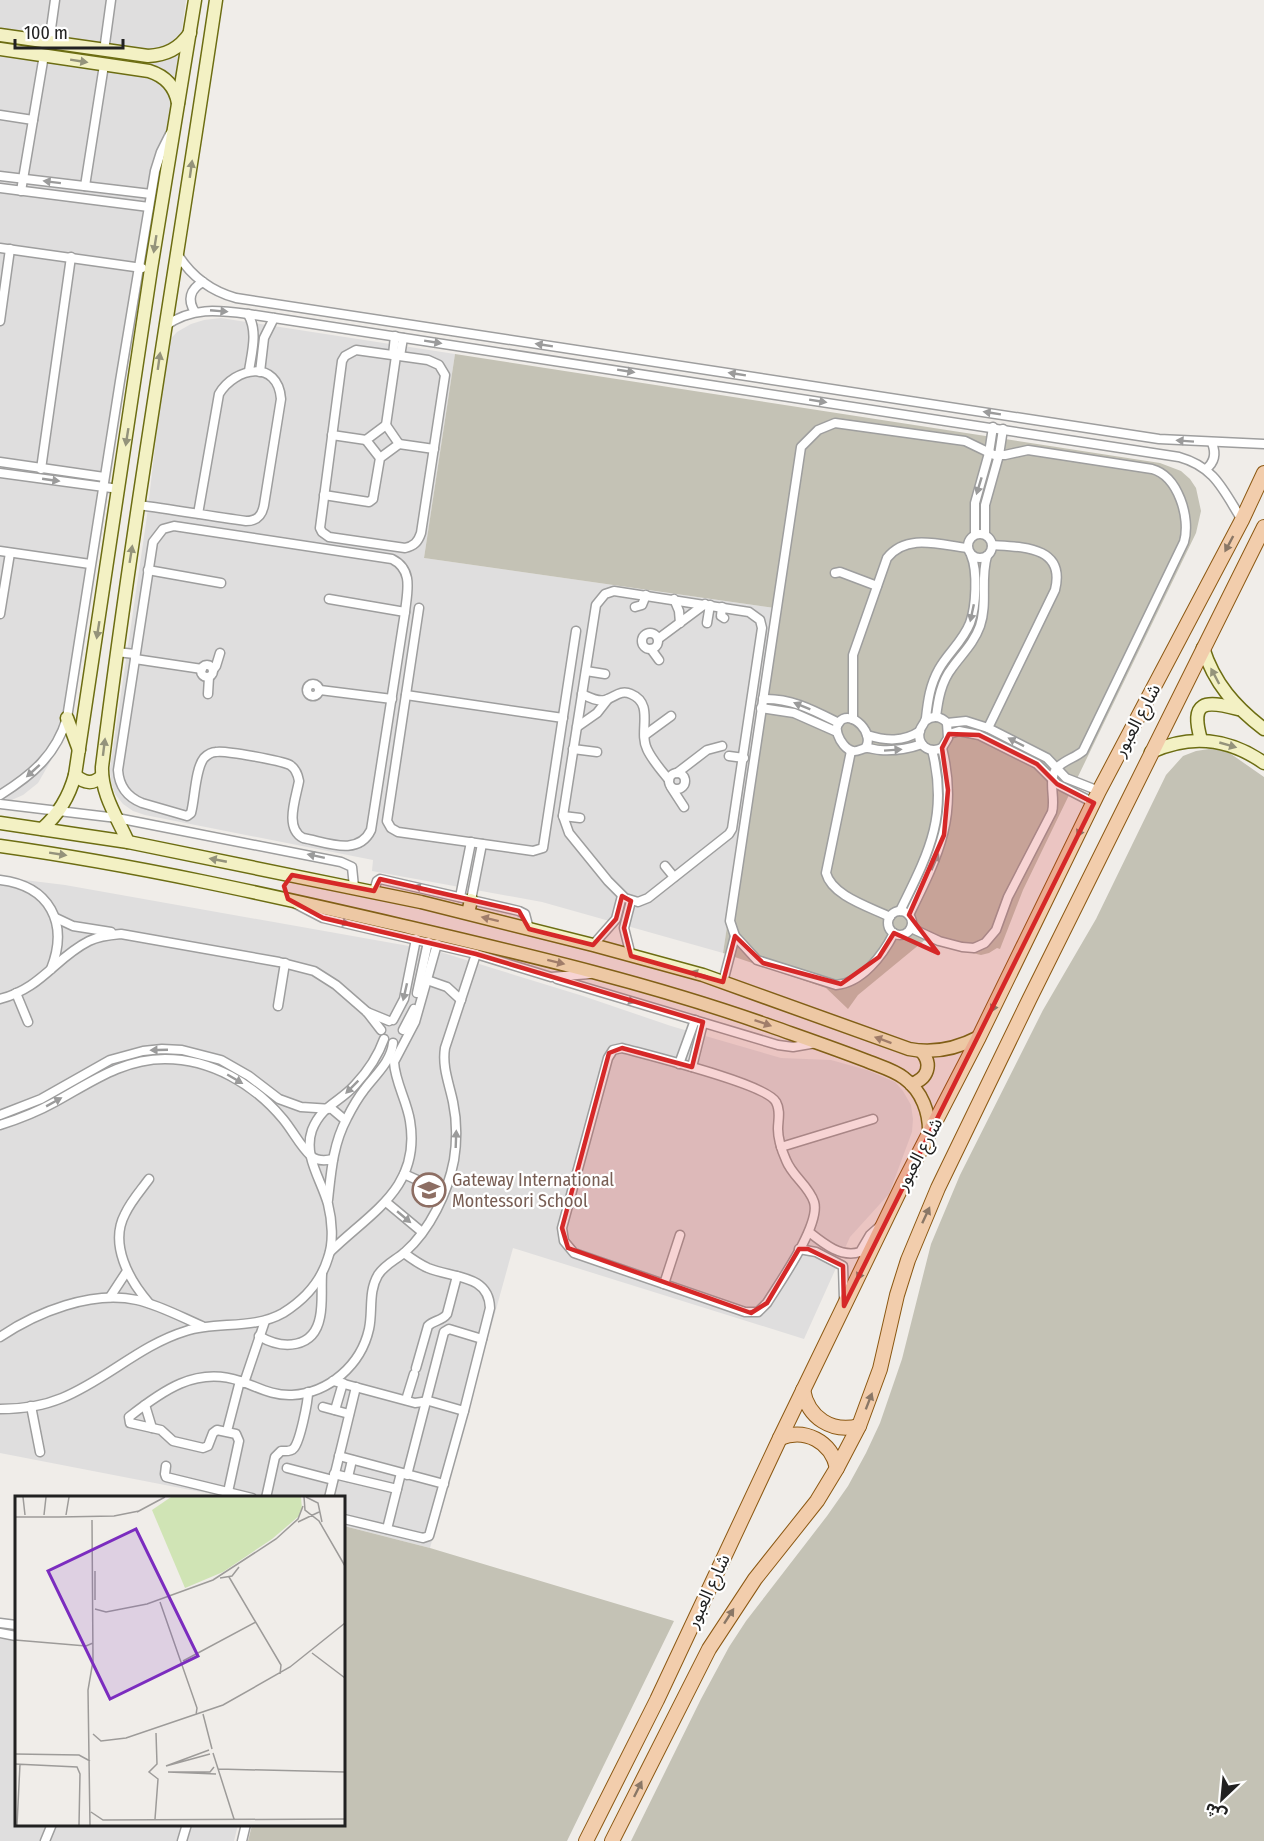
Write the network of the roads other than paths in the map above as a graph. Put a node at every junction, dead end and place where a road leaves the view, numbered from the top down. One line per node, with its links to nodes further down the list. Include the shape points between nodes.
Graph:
1 (55, 0): 7 (street)
2 (111, 0): 9 (street)
3 (216, 0): 27 (street, one-way to 3)
4 (194, 2): 5 (street)
5 (191, 29): 11 (street, via 172,51); 14 (street)
6 (0, 35): 7 (street)
7 (49, 43): 9 (street)
8 (0, 49): 10 (street)
9 (104, 51): 11 (street)
10 (44, 56): 12 (street, one-way to 12); 16 (street)
11 (148, 56): 13 (street, via 154,63)
12 (104, 65): 13 (street); 20 (street)
13 (149, 71): 14 (street, via 167,81)
14 (179, 104): 17 (street)
15 (0, 115): 16 (street)
16 (33, 120): 19 (street)
17 (175, 126): 23 (street, via 161,152); 29 (street, one-way to 29)
18 (0, 176): 19 (street)
19 (24, 179): 20 (street, one-way to 19); 22 (street)
20 (85, 186): 23 (street)
21 (0, 189): 22 (street)
22 (21, 191): 24 (street)
23 (151, 194): 24 (street)
24 (149, 207): 29 (street)
25 (0, 248): 26 (street)
26 (10, 249): 28 (street); 34 (street)
27 (178, 255): 30 (street); 36 (street)
28 (71, 257): 29 (street); 54 (street)
29 (145, 268): 35 (street); 58 (street)
30 (203, 282): 31 (street, via 191,295); 46 (street, one-way to 30, via 1137,436 236,298)
31 (195, 312): 32 (street, one-way to 32); 36 (street)
32 (248, 314): 33 (street); 39 (street, via 254,328)
33 (274, 318): 37 (street); 40 (street, via 264,338)
34 (0, 321)
35 (144, 323): 36 (street); 60 (street, one-way to 60)
36 (164, 327): 62 (street, one-way to 36)
37 (399, 337): 38 (street); 42 (street, one-way to 42)
38 (396, 356): 41 (street); 44 (street, via 356,350 345,356); 49 (street, via 434,362 445,375)
39 (249, 371): 40 (street); 63 (street, via 234,376 219,394)
40 (260, 372): 63 (street, via 278,384 281,399 263,511 257,519 246,521)
41 (386, 425): 45 (street); 47 (street)
42 (993, 427): 43 (street); 50 (street)
43 (1003, 429): 51 (street); 55 (street, via 1179,457)
44 (332, 435): 45 (street); 61 (street)
45 (366, 440): 52 (street)
46 (1212, 442): 48 (street); 55 (street, via 1215,455)
47 (399, 444): 49 (street); 52 (street)
48 (1264, 444)
49 (434, 449): 61 (street, via 421,533 411,546 325,535 320,528)
50 (989, 453): 51 (street); 66 (street, one-way to 66, via 975,503); 107 (street, via 960,440 835,423 821,428 805,442 799,454)
51 (999, 455): 67 (street, via 985,505); 138 (street, via 1028,450 1158,470 1173,482 1186,520 1184,542 1083,751)
52 (380, 458): 61 (street, via 371,501)
53 (0, 462): 54 (street)
54 (41, 469): 58 (street)
55 (1206, 469): 64 (street)
56 (0, 473): 59 (street, one-way to 59)
57 (1264, 473): 64 (main road, شارع العبور)
58 (104, 477): 59 (street)
59 (103, 487): 60 (street); 73 (street)
60 (119, 489): 132 (street, one-way to 132)
61 (324, 495)
62 (139, 505): 63 (street); 95 (street, one-way to 62)
63 (198, 514)
64 (1242, 520): 145 (main road, شارع العبور, one-way to 145)
65 (1264, 527): 92 (main road, شارع العبور)
66 (975, 534): 67 (street); 70 (street, via 968,541)
67 (985, 534): 68 (street)
68 (992, 545): 72 (street); 118 (street, via 1037,549 1050,559 1057,580)
69 (0, 551): 71 (street)
70 (969, 551): 72 (street, via 977,558); 77 (street, via 920,542 905,544 887,558); 114 (street, one-way to 114, via 975,567 973,614 964,636 934,678)
71 (10, 553): 73 (street); 86 (street)
72 (987, 556): 111 (street, via 980,626 944,682)
73 (90, 564): 110 (street)
74 (148, 570): 76 (street); 85 (street, via 155,537 174,526 392,559 408,576); 96 (street)
75 (835, 573): 77 (street)
76 (221, 583)
77 (877, 586): 113 (street, via 853,656)
78 (646, 595): 80 (street); 82 (street, via 642,605); 98 (street, via 614,591 598,600)
79 (329, 599): 85 (street)
80 (674, 599): 81 (street); 88 (street)
81 (707, 605): 83 (street); 88 (street); 89 (street)
82 (635, 607)
83 (722, 607): 87 (street); 136 (street, via 753,614 762,628)
84 (419, 608): 103 (street)
85 (405, 612): 105 (street)
86 (0, 614)
87 (724, 618)
88 (680, 623): 91 (street)
89 (707, 623)
90 (576, 631): 112 (street)
91 (658, 639): 93 (street); 93 (street, via 652,633 643,638 644,645)
92 (1203, 648): 108 (street, one-way to 92, via 1218,681); 134 (main road, شارع العبور)
93 (651, 649): 97 (street)
94 (220, 653): 99 (street)
95 (116, 656): 96 (street); 141 (street, one-way to 95)
96 (135, 658): 99 (street, via 202,669 209,666); 105 (street, via 118,770 129,796 187,816 192,813 199,767 211,753 223,751 290,765 299,781 292,824 297,835 350,847 361,843 371,830)
97 (658, 660)
98 (586, 671): 100 (street); 104 (street)
99 (211, 673): 102 (street)
100 (605, 674)
101 (320, 690): 105 (street)
102 (208, 694)
103 (406, 694): 112 (street); 155 (street, via 388,825 398,832)
104 (582, 694): 106 (street); 116 (street)
105 (392, 699)
106 (608, 699): 116 (street, via 597,713); 122 (street, via 625,692 637,697 645,709)
107 (762, 703): 117 (street); 179 (street, via 729,917)
108 (1239, 709): 119 (street); 124 (street, via 1215,703 1201,708 1196,719)
109 (671, 716): 122 (street)
110 (67, 717): 132 (street); 144 (street, one-way to 144, via 46,759)
111 (936, 717): 114 (street); 115 (street)
112 (563, 718): 156 (street, via 543,848 533,851)
113 (853, 719): 117 (street, via 844,718); 123 (street)
114 (926, 721): 120 (street)
115 (947, 723): 118 (street, via 966,721); 121 (street)
116 (577, 727): 129 (street)
117 (838, 727): 131 (street, via 841,742)
118 (988, 728): 138 (street, one-way to 118, via 1047,758)
119 (1264, 729)
120 (920, 730): 123 (street, via 895,740); 125 (street)
121 (949, 734): 128 (street); 142 (street, via 964,731 979,735 1037,764)
122 (645, 735): 143 (street, via 647,750)
123 (867, 735): 127 (street)
124 (1201, 740): 134 (street); 137 (street, one-way to 137, via 1232,746)
125 (921, 744): 127 (street, one-way to 125, via 893,750); 130 (street)
126 (722, 746): 139 (street, via 707,750)
127 (865, 748): 131 (street)
128 (942, 748): 130 (street); 171 (street, one-way to 128, via 935,862 946,824 948,780)
129 (573, 749): 133 (street); 149 (street)
130 (932, 750): 171 (street, via 938,780 936,825)
131 (851, 751): 172 (street, via 826,873 834,889)
132 (79, 752): 140 (street)
133 (597, 752)
134 (1151, 752): 265 (main road, شارع العبور, one-way to 134, via 877,1379 902,1278 922,1224)
135 (729, 756): 136 (street)
136 (744, 758): 161 (street, via 731,831)
137 (1264, 763)
138 (1056, 769): 142 (street); 145 (street)
139 (677, 773): 143 (street); 143 (street, via 684,777 684,785 679,789)
140 (75, 775): 141 (street, via 88,782); 148 (street)
141 (102, 776): 150 (street)
142 (1053, 780): 145 (street, via 1060,786); 175 (street, via 1052,812 990,939 981,946 962,947)
143 (670, 783): 147 (street)
144 (0, 795)
145 (1096, 797): 204 (main road, شارع العبور, one-way to 204)
146 (0, 804): 148 (street)
147 (684, 807)
148 (60, 810): 150 (street); 153 (street)
149 (563, 816): 151 (street); 166 (street, via 569,833)
150 (117, 818): 154 (street); 163 (street, one-way to 150, via 352,867 341,862)
151 (580, 818)
152 (0, 823): 153 (street)
153 (42, 829): 154 (street)
154 (128, 842): 159 (street, one-way to 154)
155 (471, 842): 156 (street); 167 (street)
156 (482, 844): 167 (street)
157 (0, 846): 165 (street, one-way to 165)
158 (665, 866): 161 (street)
159 (258, 868): 160 (street); 165 (street, via 263,881)
160 (292, 875): 163 (street); 168 (street, via 284,886)
161 (674, 877): 169 (street, via 645,900)
162 (0, 880): 173 (street, via 37,892)
163 (354, 887): 164 (street)
164 (374, 891): 167 (street, one-way to 164, via 380,879); 170 (street)
165 (255, 892): 168 (street)
166 (622, 896): 169 (street); 183 (street, via 616,919)
167 (466, 898): 170 (street); 176 (street, via 519,910)
168 (288, 899): 180 (street, one-way to 180, via 323,918); 190 (street, one-way to 190)
169 (631, 901): 187 (street, via 624,928)
170 (463, 912): 176 (street, one-way to 170)
171 (904, 913): 172 (street); 175 (street, via 912,921)
172 (890, 917): 177 (street, via 888,924)
173 (56, 918): 174 (street); 189 (street, via 57,946)
174 (80, 927): 178 (street); 181 (street)
175 (911, 928): 177 (street, via 901,935)
176 (529, 929): 183 (street)
177 (894, 933): 179 (street, via 879,957 858,976 836,985 763,963)
178 (120, 934): 181 (street); 188 (street)
179 (735, 936): 193 (street)
180 (416, 939): 182 (street); 184 (street)
181 (86, 943): 189 (street)
182 (433, 943): 185 (street); 186 (street); 192 (street)
183 (594, 945): 187 (street)
184 (415, 949): 185 (street); 199 (street, one-way to 199, via 404,999)
185 (427, 952): 202 (street, via 414,1006)
186 (476, 954): 191 (street); 196 (street)
187 (631, 956): 193 (street, one-way to 187)
188 (285, 963): 197 (street); 198 (street, via 326,977)
189 (49, 972): 194 (street)
190 (598, 974): 191 (street); 206 (street, one-way to 206, via 710,1005)
191 (551, 977): 200 (street, one-way to 200)
192 (427, 980): 196 (street, via 447,987); 224 (street, via 415,1022 394,1062 411,1134)
193 (723, 982): 207 (street, one-way to 193)
194 (16, 993): 195 (street); 201 (street)
195 (0, 999)
196 (461, 1000): 226 (street, one-way to 196, via 453,1162 456,1131 444,1058)
197 (278, 1006)
198 (367, 1012): 199 (street); 203 (street)
199 (391, 1021): 202 (street, via 399,1022); 203 (street, via 384,1023)
200 (699, 1021): 206 (street, via 778,1045); 209 (street); 211 (street)
201 (28, 1022)
202 (403, 1030): 205 (street, via 401,1038)
203 (382, 1035): 205 (street); 214 (street, one-way to 214, via 375,1058 356,1085)
204 (979, 1037): 207 (street, via 951,1048); 220 (main road, شارع العبور)
205 (393, 1043): 218 (street, via 386,1063)
206 (819, 1043): 212 (street, via 898,1074)
207 (921, 1051): 212 (street, via 928,1069 922,1079)
208 (124, 1056): 210 (street); 213 (street, one-way to 208, via 241,1071 202,1054 162,1049); 215 (street, via 92,1069 41,1099)
209 (679, 1064): 211 (street); 241 (street, via 622,1048 609,1053 562,1228 564,1241 574,1253)
210 (127, 1065): 216 (street, one-way to 216, via 164,1059 202,1064 238,1080); 219 (street, one-way to 210, via 38,1111)
211 (692, 1067): 221 (street, via 771,1096 778,1108)
212 (911, 1084): 220 (street, via 925,1104)
213 (291, 1104): 214 (street); 216 (street, via 290,1114)
214 (326, 1107): 218 (street); 222 (street, via 309,1139)
215 (0, 1115)
216 (281, 1117): 222 (street)
217 (873, 1119): 221 (street)
218 (345, 1120): 223 (street)
219 (0, 1125)
220 (929, 1136): 229 (main road, شارع العبور)
221 (781, 1147): 232 (street, via 789,1168 813,1199 816,1209)
222 (309, 1155): 223 (street, via 321,1161); 228 (street)
223 (333, 1160): 228 (street)
224 (404, 1174): 226 (street); 227 (street)
225 (149, 1179): 238 (street, via 120,1226 120,1248)
226 (444, 1192): 231 (street)
227 (387, 1202): 231 (street, one-way to 231); 233 (street)
228 (328, 1204): 230 (street)
229 (886, 1220): 232 (street, via 860,1252 850,1255 824,1244); 244 (main road, شارع العبور, one-way to 244)
230 (331, 1226): 233 (street); 236 (street)
231 (422, 1232): 237 (street)
232 (809, 1232): 235 (street)
233 (349, 1234): 236 (street)
234 (681, 1235): 241 (street)
235 (799, 1249): 241 (street, via 758,1312 745,1312); 244 (street, via 816,1252 843,1266)
236 (330, 1252): 239 (street)
237 (404, 1253): 240 (street, via 428,1268); 250 (street, via 376,1279 365,1341 352,1364)
238 (127, 1271): 242 (street); 243 (street)
239 (322, 1273): 245 (street, via 298,1302); 247 (street, via 320,1319 313,1334 292,1345 275,1344)
240 (457, 1276): 249 (street, via 478,1283 486,1291 490,1308); 256 (street, via 447,1314 428,1326)
241 (664, 1284)
242 (110, 1297): 243 (street); 248 (street, via 57,1309)
243 (150, 1303): 246 (street)
244 (844, 1305): 254 (main road, شارع العبور)
245 (265, 1321): 246 (street); 247 (street)
246 (202, 1326): 259 (street, via 146,1348 63,1398)
247 (260, 1336): 251 (street)
248 (0, 1337)
249 (482, 1339): 257 (street, via 446,1330); 263 (street)
250 (333, 1381): 252 (street); 255 (street)
251 (242, 1382): 255 (street, via 272,1394); 258 (street, via 219,1376 187,1380); 267 (street)
252 (343, 1383): 253 (street); 262 (street)
253 (356, 1387): 256 (street); 264 (street)
254 (803, 1390): 265 (main road, via 810,1409 825,1423 842,1428); 268 (main road, شارع العبور)
255 (308, 1392): 282 (street, via 296,1446 275,1457)
256 (406, 1400): 257 (street)
257 (426, 1401): 263 (street); 275 (street)
258 (145, 1405): 266 (street); 266 (street, via 128,1420)
259 (32, 1406): 261 (street); 269 (street)
260 (323, 1407): 262 (street)
261 (0, 1409)
262 (335, 1410): 264 (street)
263 (465, 1411): 278 (street)
264 (349, 1414): 270 (street)
265 (859, 1426): 274 (main road, شارع العبور)
266 (152, 1428): 267 (street, via 164,1431 173,1441 203,1448 215,1431)
267 (226, 1431): 280 (street, via 236,1434 239,1441)
268 (780, 1438): 274 (main road, via 797,1434 814,1438 831,1452); 296 (main road, شارع العبور)
269 (40, 1452)
270 (339, 1456): 271 (street); 276 (street)
271 (352, 1460): 275 (street); 277 (street)
272 (166, 1466): 280 (street, via 166,1477)
273 (287, 1468): 276 (street)
274 (837, 1468): 297 (main road, شارع العبور, one-way to 274, via 709,1649)
275 (404, 1474): 278 (street); 279 (street)
276 (334, 1477): 277 (street); 283 (street)
277 (348, 1477): 279 (street)
278 (444, 1484): 285 (street, via 429,1536)
279 (397, 1489): 285 (street)
280 (228, 1492): 281 (street)
281 (247, 1496)
282 (266, 1496)
283 (329, 1496)
284 (345, 1519): 285 (street)
285 (387, 1529)
286 (0, 1623): 287 (street)
287 (15, 1625)
288 (0, 1633): 289 (street)
289 (15, 1636)
290 (51, 1826): 293 (street)
291 (186, 1826): 294 (street)
292 (246, 1826): 295 (street)
293 (45, 1841)
294 (182, 1841)
295 (242, 1841)
296 (586, 1841)
297 (612, 1841)

